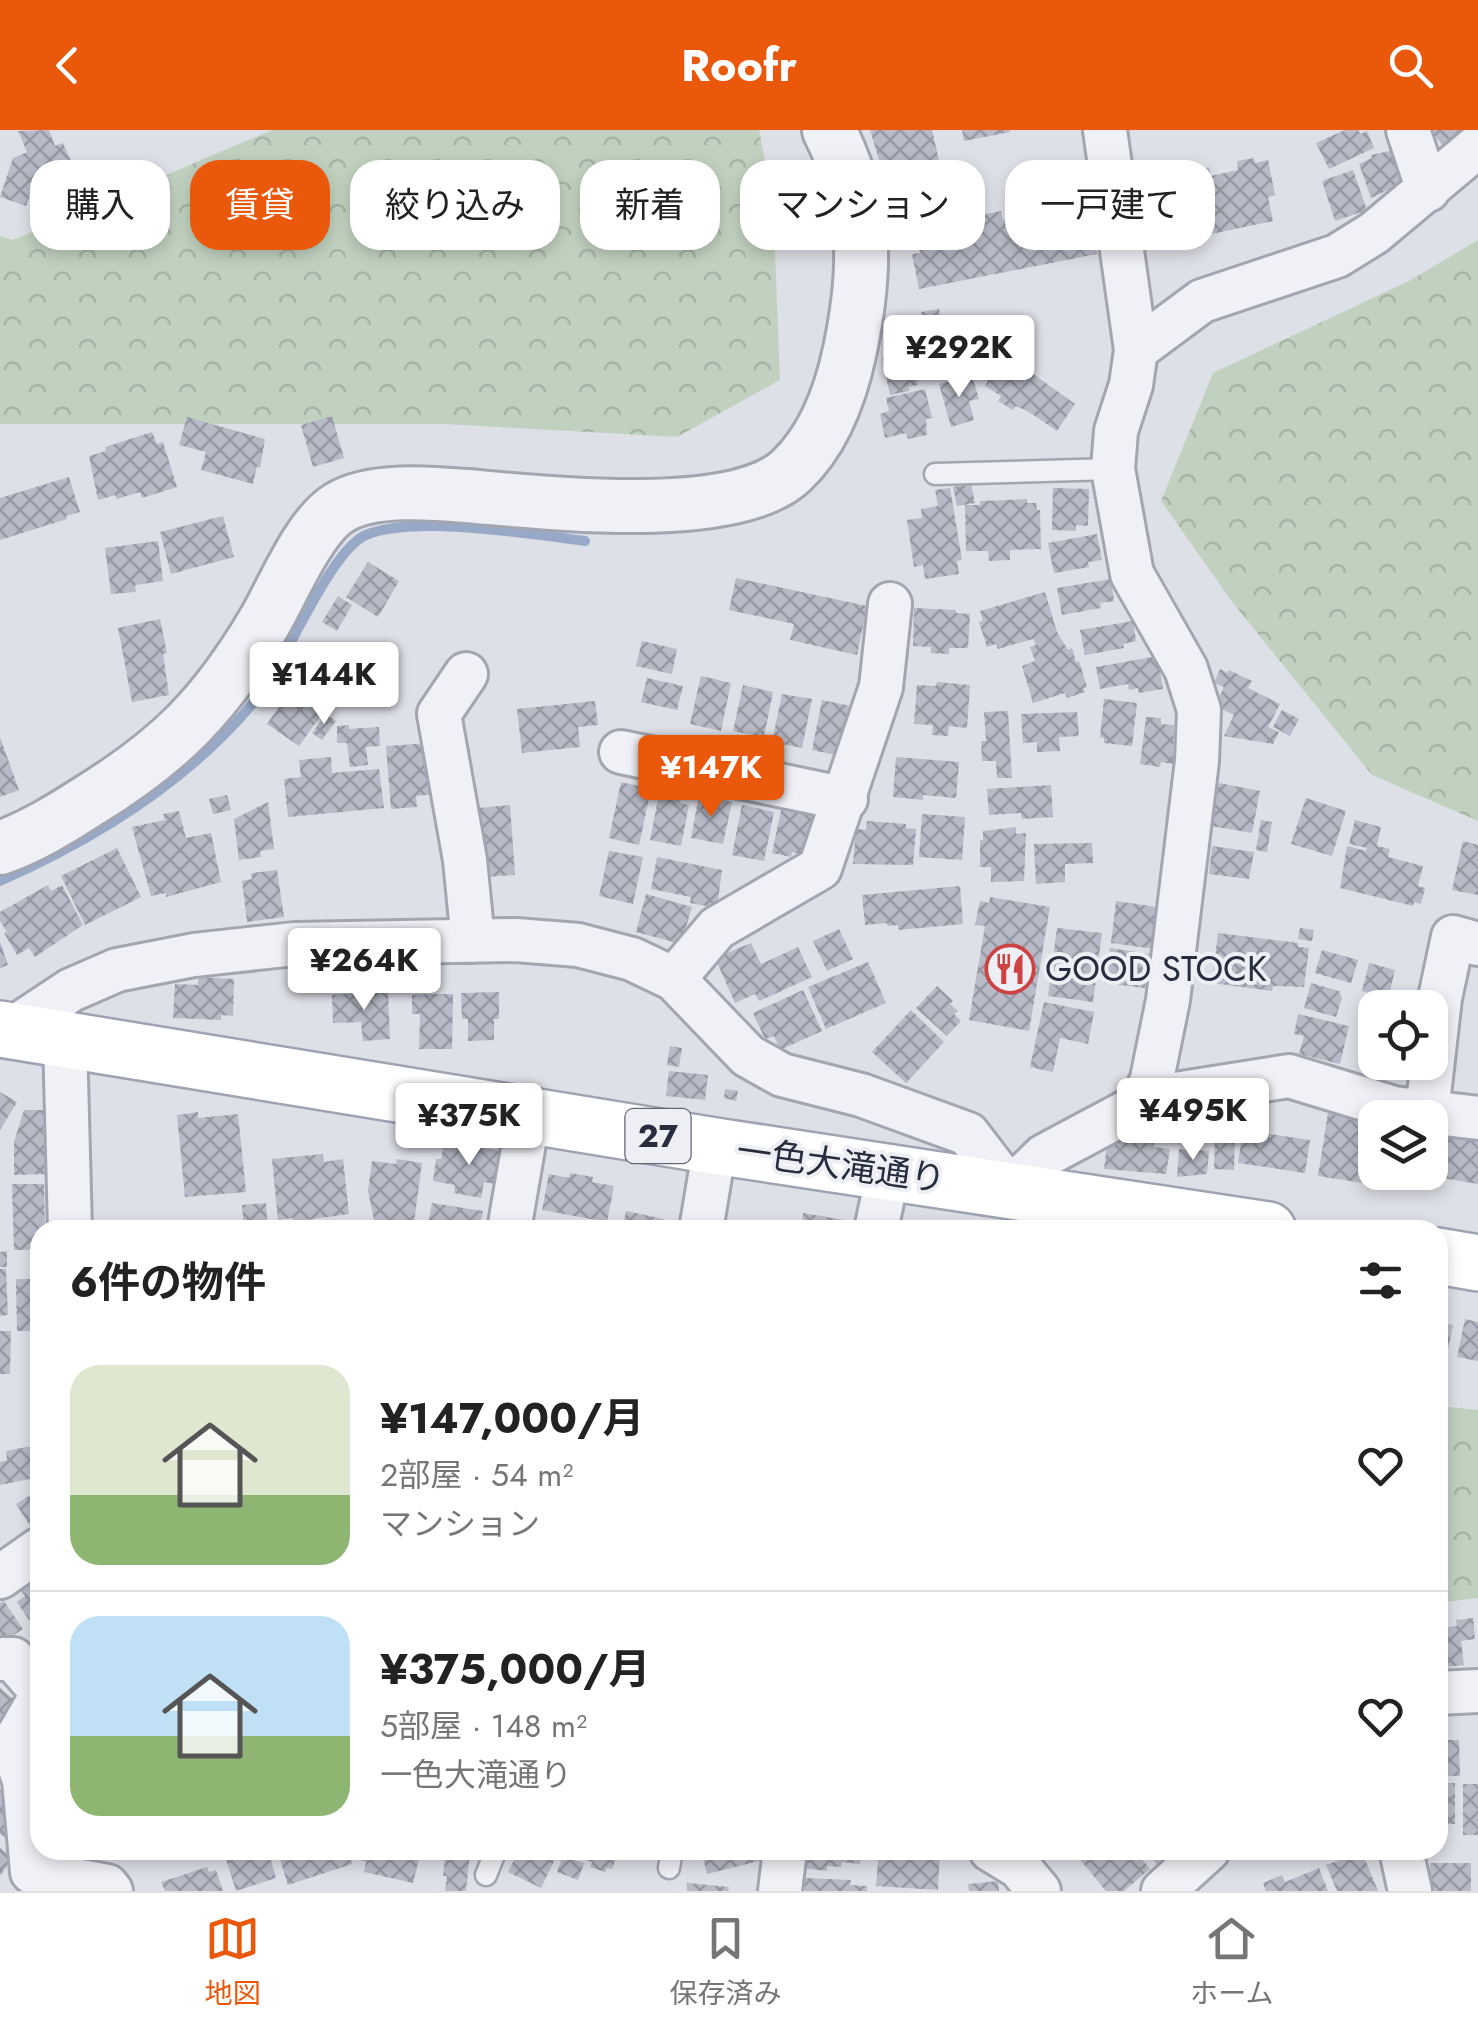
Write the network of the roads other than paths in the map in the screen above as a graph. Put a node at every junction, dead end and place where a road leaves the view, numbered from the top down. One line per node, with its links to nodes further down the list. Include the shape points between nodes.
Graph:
1 (829, 130): 13 (street, via 856,196 860,302 842,388 790,473 752,494 702,503 569,504 429,492 383,494 339,508 311,538 220,690 178,738 61,819)
2 (1104, 130): 6 (street)
3 (1408, 130): 5 (street)
4 (1478, 146): 5 (street)
5 (1428, 190): 6 (street, via 1337,256 1202,301)
6 (1136, 350): 7 (street)
7 (1113, 469): 8 (lane); 19 (street, via 1132,574 1186,669 1198,710 1168,1000)
8 (935, 474)
9 (890, 604): 12 (street, via 881,687)
10 (466, 674): 14 (street, via 439,714 466,860)
11 (621, 752): 12 (street)
12 (846, 799): 16 (street, via 820,868 717,928)
13 (0, 848)
14 (472, 941): 16 (street, via 578,945); 17 (street, via 295,944 194,955 117,970)
15 (1478, 944): 21 (street, via 1453,938)
16 (674, 979): 27 (street, via 748,1056 782,1075 968,1134)
17 (5, 1030): 18 (main road, 一色大滝通り / 27)
18 (65, 1039): 22 (main road, 一色大滝通り / 27); 28 (street)
19 (1144, 1099): 20 (street, via 1289,1076); 27 (street, via 1044,1156)
20 (1368, 1100)
21 (1427, 1100)
22 (529, 1114): 25 (main road, 一色大滝通り / 27); 29 (street)
23 (1448, 1115): 24 (street)
24 (1478, 1118)
25 (715, 1146): 26 (main road, 一色大滝通り / 27); 30 (street)
26 (888, 1172): 27 (main road, 一色大滝通り / 27); 31 (street)
27 (1010, 1189): 32 (main road, 一色大滝通り / 27)
28 (70, 1220)
29 (511, 1220)
30 (702, 1220)
31 (878, 1220)
32 (1202, 1220)
33 (1448, 1258): 34 (main road)
34 (1478, 1263)
35 (30, 1556): 36 (street)
36 (0, 1578)
37 (0, 1659): 38 (street, via 13,1659)
38 (30, 1681)
39 (1478, 1691): 40 (street)
40 (1448, 1692)
41 (30, 1713): 48 (street, via 15,1755 24,1780)
42 (492, 1860): 47 (lane)
43 (785, 1860): 50 (street)
44 (1008, 1860): 51 (street)
45 (1197, 1860): 52 (street)
46 (1403, 1860): 53 (street)
47 (486, 1875)
48 (21, 1882): 49 (street)
49 (110, 1891)
50 (780, 1891)
51 (1039, 1891)
52 (1163, 1891)
53 (1410, 1891)

